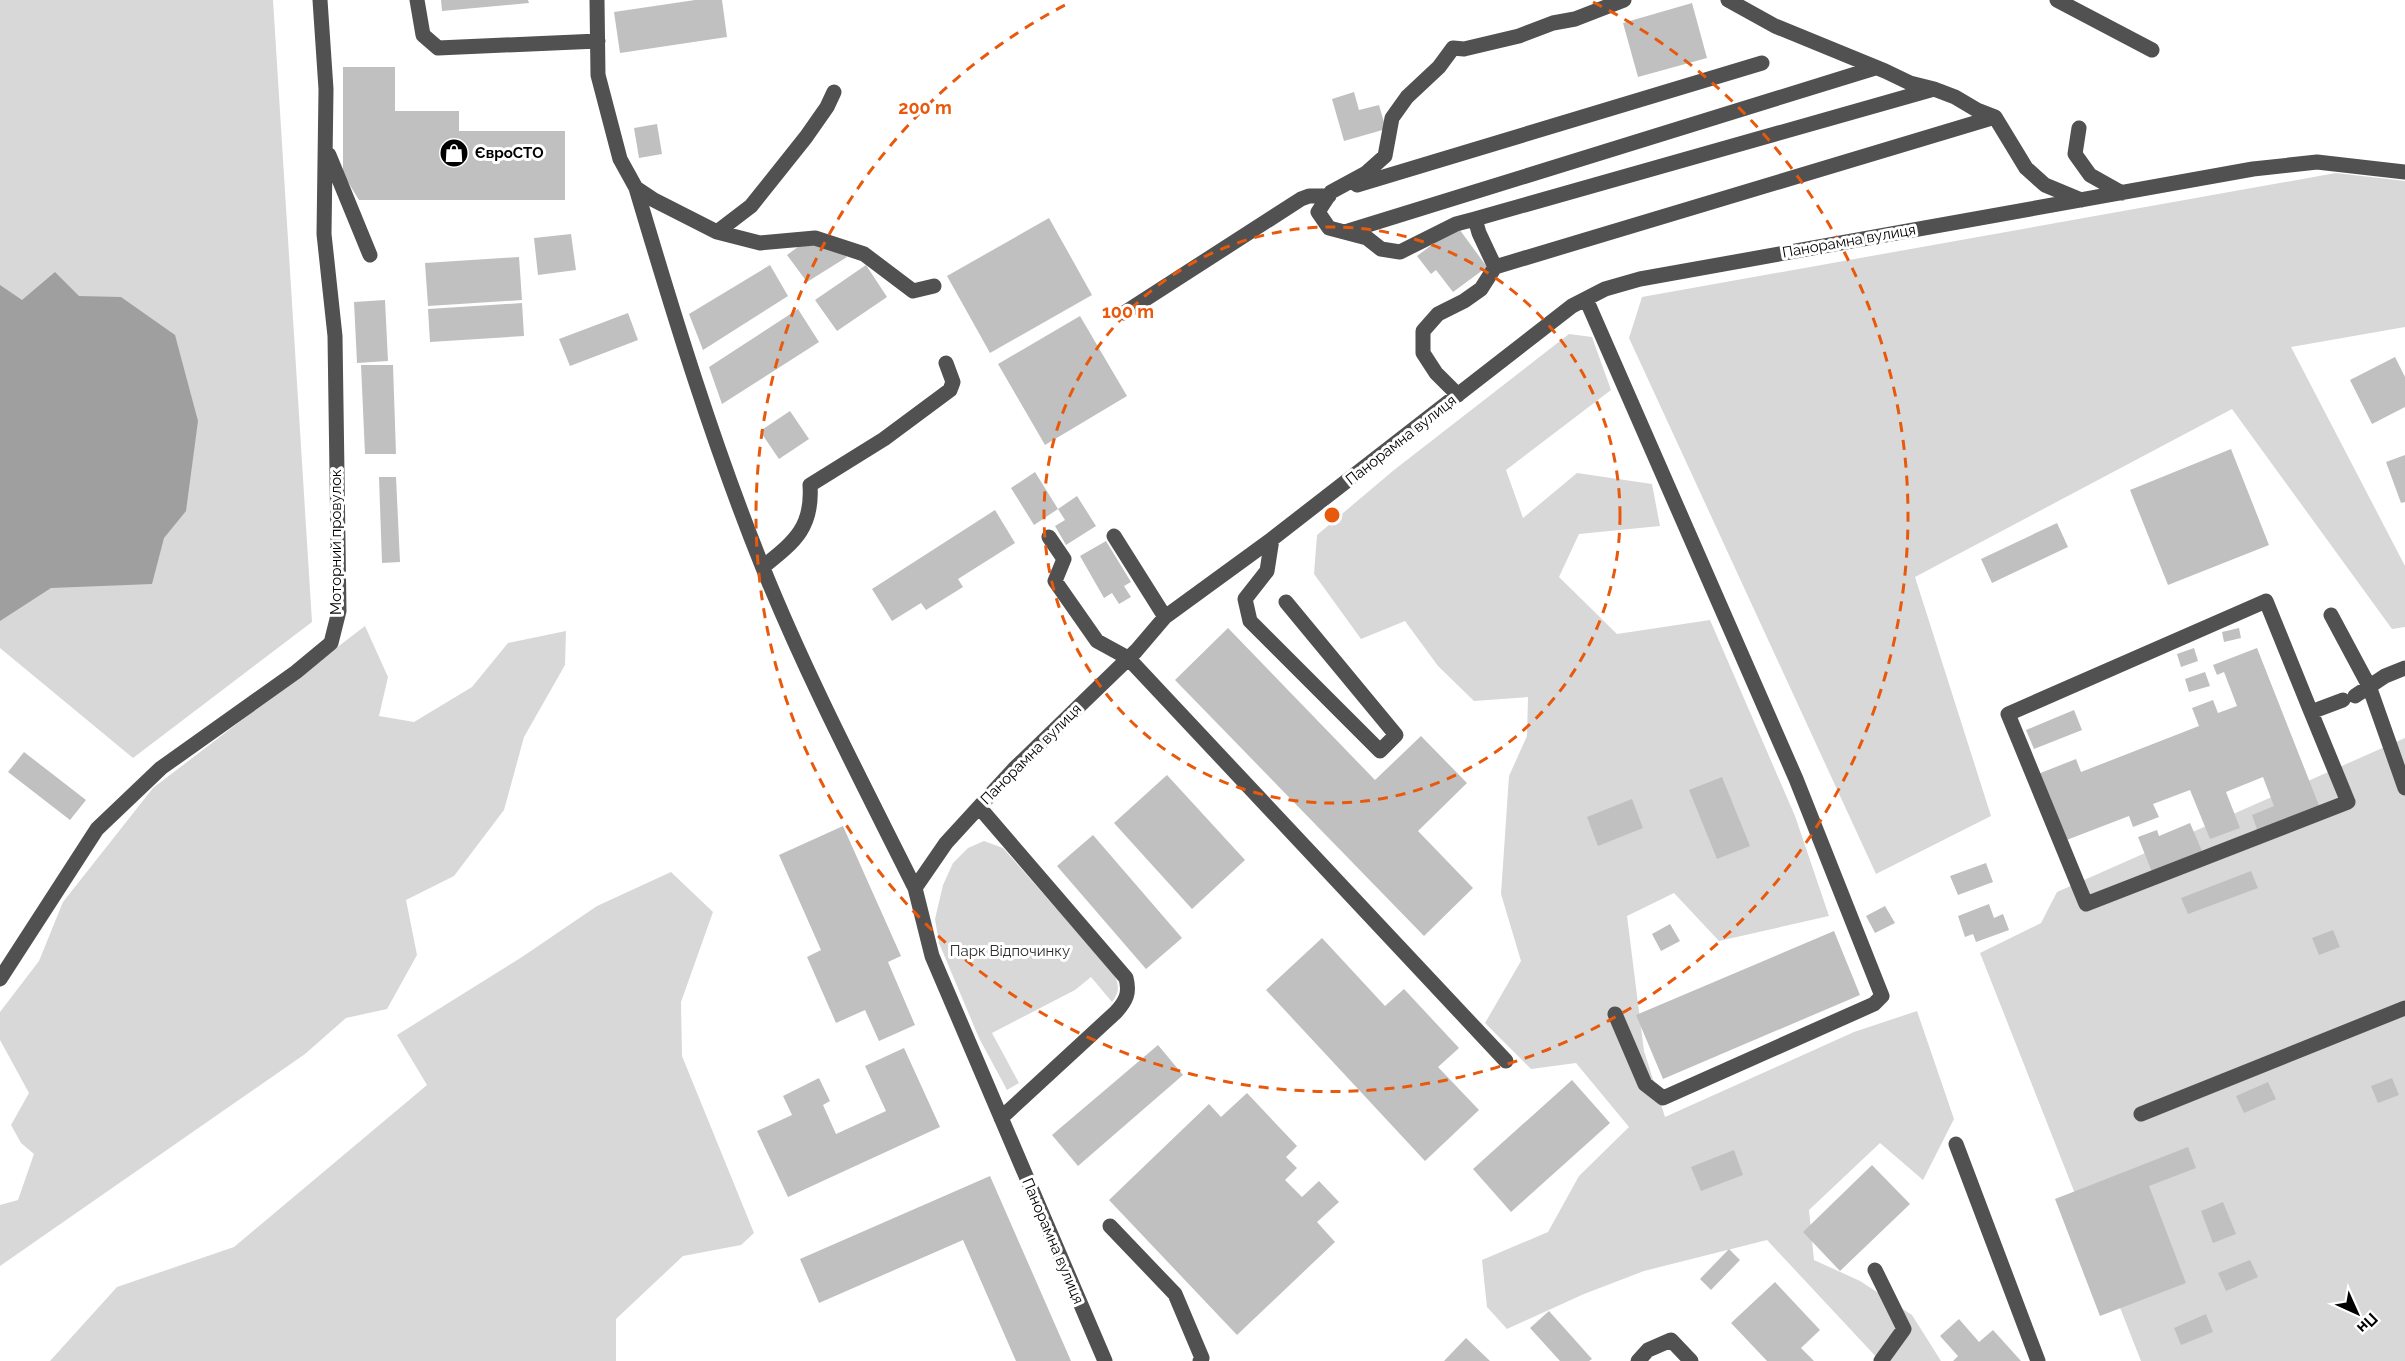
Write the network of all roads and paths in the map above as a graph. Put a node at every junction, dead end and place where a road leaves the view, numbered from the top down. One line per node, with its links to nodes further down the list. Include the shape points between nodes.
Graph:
1 (320, 0): 15 (street, Моторний провулок)
2 (417, 0): 7 (street, via 423,34 438,48)
3 (597, 0): 7 (street)
4 (1624, 0): 19 (street, via 1519,36 1454,48 1392,118 1385,156 1366,173)
5 (1728, 0): 10 (street, via 1774,26)
6 (2057, 0): 8 (street)
7 (598, 41): 17 (street, via 598,75 620,159)
8 (2152, 50)
9 (1762, 63): 19 (street)
10 (1875, 68): 11 (street); 23 (street)
11 (1934, 89): 13 (street); 21 (street)
12 (834, 92): 22 (street, via 806,137 751,206)
13 (1995, 117): 20 (street, via 2026,168 2044,184); 25 (street)
14 (2079, 128): 18 (street, via 2075,154 2090,175)
15 (327, 150): 24 (street); 45 (street, Моторний провулок, via 324,234 335,336 339,611 331,643 161,768 97,829)
16 (2405, 172): 18 (street, Панорамна вулиця, via 2317,162 2253,169)
17 (636, 188): 22 (street); 34 (street, via 716,441)
18 (2122, 193): 20 (street, Панорамна вулиця)
19 (1330, 194): 23 (street, via 1318,212 1329,228); 28 (street, via 1301,199)
20 (2082, 200): 27 (street, Панорамна вулиця, via 1640,279)
21 (1475, 219): 23 (street, via 1456,224 1400,252 1381,249 1367,238); 25 (street)
22 (717, 231): 26 (street, via 760,243 815,238 864,254 913,291)
23 (1345, 232)
24 (370, 255)
25 (1495, 267): 30 (street, via 1481,289 1438,314 1423,331 1424,353 1436,373)
26 (934, 286)
27 (1586, 299): 30 (street, Панорамна вулиця); 47 (street, via 1797,779 1882,996 1874,1004 1663,1098 1646,1084)
28 (1124, 313)
29 (946, 363): 34 (street, via 953,382 950,390 884,439 810,485 811,503 795,541)
30 (1458, 395): 33 (street, Панорамна вулиця)
31 (1114, 536): 37 (street)
32 (1049, 537): 38 (street, via 1064,559 1055,581 1097,641)
33 (1272, 540): 35 (street, via 1267,571 1245,599 1250,621 1380,751 1396,735); 37 (street, Панорамна вулиця)
34 (763, 567): 44 (street, via 815,689)
35 (1286, 602)
36 (2331, 615): 40 (street)
37 (1165, 617): 38 (street, Панорамна вулиця)
38 (1128, 658): 43 (street, Панорамна вулиця); 48 (street)
39 (2405, 668): 40 (street)
40 (2369, 686): 41 (street); 42 (street)
41 (2311, 712): 41 (street, via 2348,802 2086,904 2008,714 2266,601)
42 (2405, 788)
43 (979, 807): 44 (street, Панорамна вулиця, via 946,843); 50 (street, via 1126,978 1128,987 1128,995 1116,1012)
44 (915, 888): 50 (street, Панорамна вулиця, via 932,956)
45 (0, 979)
46 (2405, 1008): 49 (street)
47 (1615, 1014)
48 (1506, 1061)
49 (2140, 1114)
50 (1001, 1118): 54 (street, Панорамна вулиця)
51 (1956, 1144): 59 (street)
52 (1110, 1226): 55 (street, via 1174,1294)
53 (1875, 1270): 58 (street, via 1905,1329)
54 (1105, 1361)
55 (1200, 1361)
56 (1638, 1361): 57 (street, via 1648,1350 1671,1340)
57 (1691, 1361)
58 (1881, 1361)
59 (2038, 1361)

